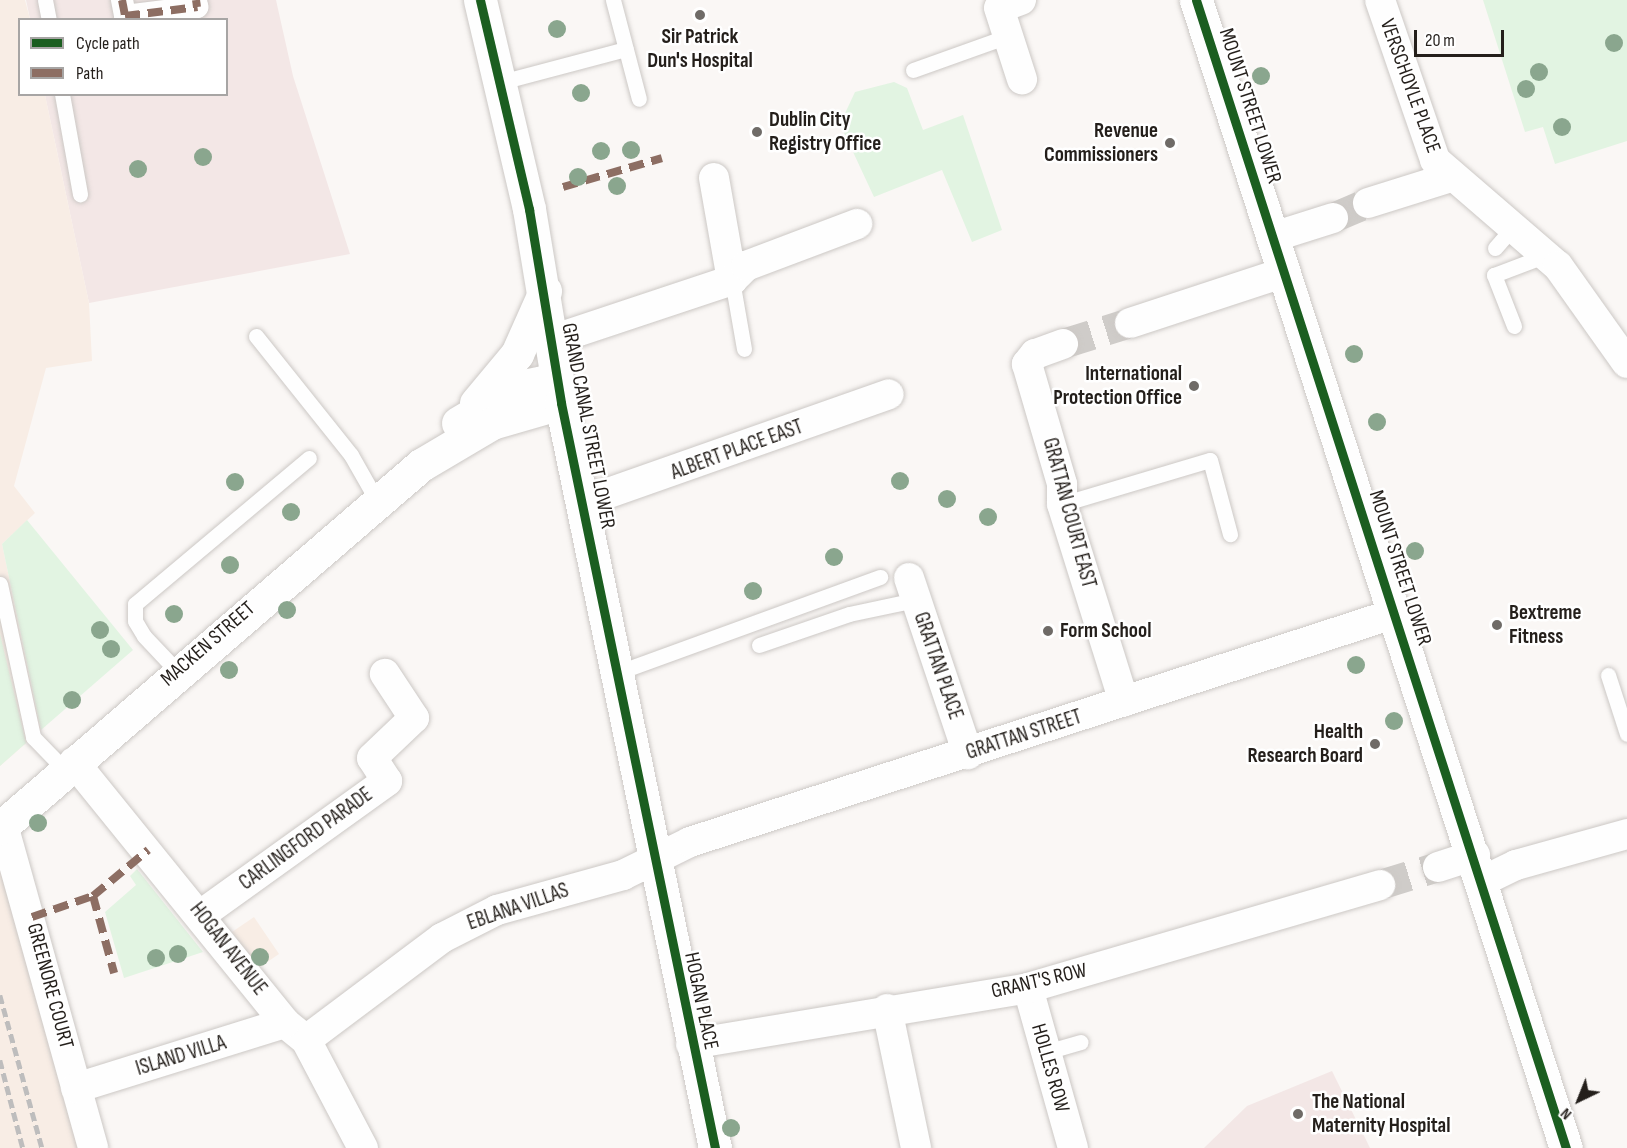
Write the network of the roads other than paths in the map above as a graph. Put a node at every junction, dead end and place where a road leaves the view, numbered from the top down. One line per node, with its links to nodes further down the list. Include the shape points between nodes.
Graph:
1 (45, 0): 9 (lane)
2 (122, 0): 3 (street, via 125,16 197,7)
3 (196, 0)
4 (480, 0): 14 (main road, GRAND CANAL STREET LOWER)
5 (613, 0): 11 (lane)
6 (1021, 0): 10 (street, via 999,8)
7 (1197, 0): 24 (main road, MOUNT STREET LOWER)
8 (1380, 0): 17 (street, VERSCHOYLE PLACE, via 1432,151)
9 (49, 18)
10 (1008, 36): 12 (lane); 13 (street)
11 (626, 49): 14 (lane); 16 (lane)
12 (913, 70)
13 (1022, 79)
14 (501, 82): 29 (main road, GRAND CANAL STREET LOWER)
15 (62, 96): 19 (lane)
16 (639, 99)
17 (1447, 174): 20 (street); 23 (street)
18 (714, 178): 28 (street)
19 (80, 194)
20 (1368, 203)
21 (1333, 218): 24 (street)
22 (857, 224): 28 (street, via 746,266)
23 (1514, 226): 25 (lane); 26 (street)
24 (1273, 237): 27 (main road, MOUNT STREET LOWER)
25 (1495, 248)
26 (1547, 255): 31 (lane, via 1494,275); 36 (street, via 1581,294)
27 (1285, 272): 30 (street); 48 (main road, MOUNT STREET LOWER)
28 (732, 280): 33 (street); 35 (lane)
29 (545, 291): 33 (main road, GRAND CANAL STREET LOWER); 39 (main road, via 517,354)
30 (1130, 323)
31 (1514, 326)
32 (256, 336): 42 (lane, via 351,455)
33 (552, 340): 37 (main road, GRAND CANAL STREET LOWER)
34 (1063, 344): 44 (street, GRATTAN COURT EAST, via 1035,354 1027,364 1062,484)
35 (744, 349)
36 (1627, 363)
37 (560, 394): 39 (main road, MACKEN STREET, via 543,382 519,387); 41 (main road, MACKEN STREET, via 492,423); 43 (main road, GRAND CANAL STREET LOWER)
38 (889, 394): 43 (street, ALBERT PLACE EAST)
39 (461, 420): 41 (main road, MACKEN STREET)
40 (309, 458): 50 (lane, via 135,604 135,621 144,636)
41 (421, 465): 42 (main road, MACKEN STREET)
42 (376, 499): 50 (main road, MACKEN STREET)
43 (583, 502): 51 (main road, GRAND CANAL STREET LOWER)
44 (1062, 504): 45 (lane, via 1210,460); 54 (street, GRATTAN COURT EAST)
45 (1230, 534)
46 (0, 584): 57 (lane, via 33,737)
47 (901, 585): 49 (lane, via 849,614); 51 (lane); 56 (street, GRATTAN PLACE)
48 (1396, 613): 54 (street, GRATTAN STREET); 62 (main road, MOUNT STREET LOWER)
49 (759, 645)
50 (177, 671): 57 (main road, MACKEN STREET)
51 (619, 672): 60 (main road, GRAND CANAL STREET LOWER)
52 (385, 674): 64 (street, CARLINGFORD PARADE, via 414,718 372,758 387,781)
53 (1608, 675): 55 (lane)
54 (1124, 702): 56 (street, GRATTAN STREET)
55 (1627, 734)
56 (968, 754): 60 (street, GRATTAN STREET, via 690,842)
57 (70, 766): 58 (main road, MACKEN STREET); 64 (street, HOGAN AVENUE)
58 (2, 827): 71 (street, GREENORE COURT)
59 (1627, 834): 62 (street, via 1516,865)
60 (653, 860): 67 (street, EBLANA VILLAS, via 623,875 466,922); 69 (main road, HOGAN PLACE)
61 (1438, 867): 62 (street)
62 (1479, 868): 77 (main road, MOUNT STREET LOWER)
63 (1380, 885): 65 (street, GRANT'S ROW)
64 (202, 914): 67 (street, HOGAN AVENUE)
65 (1028, 988): 66 (street, GRANT'S ROW); 70 (street, HOLLES ROW)
66 (882, 1009): 69 (street, GRANT'S ROW); 75 (street)
67 (296, 1031): 71 (street, ISLAND VILLA); 73 (street, HOGAN AVENUE)
68 (1081, 1042): 70 (lane)
69 (691, 1044): 74 (main road, HOGAN PLACE)
70 (1046, 1052): 76 (street, HOLLES ROW)
71 (76, 1088): 72 (street, GREENORE COURT)
72 (93, 1148)
73 (363, 1148)
74 (715, 1148)
75 (916, 1148)
76 (1073, 1148)
77 (1566, 1148)

